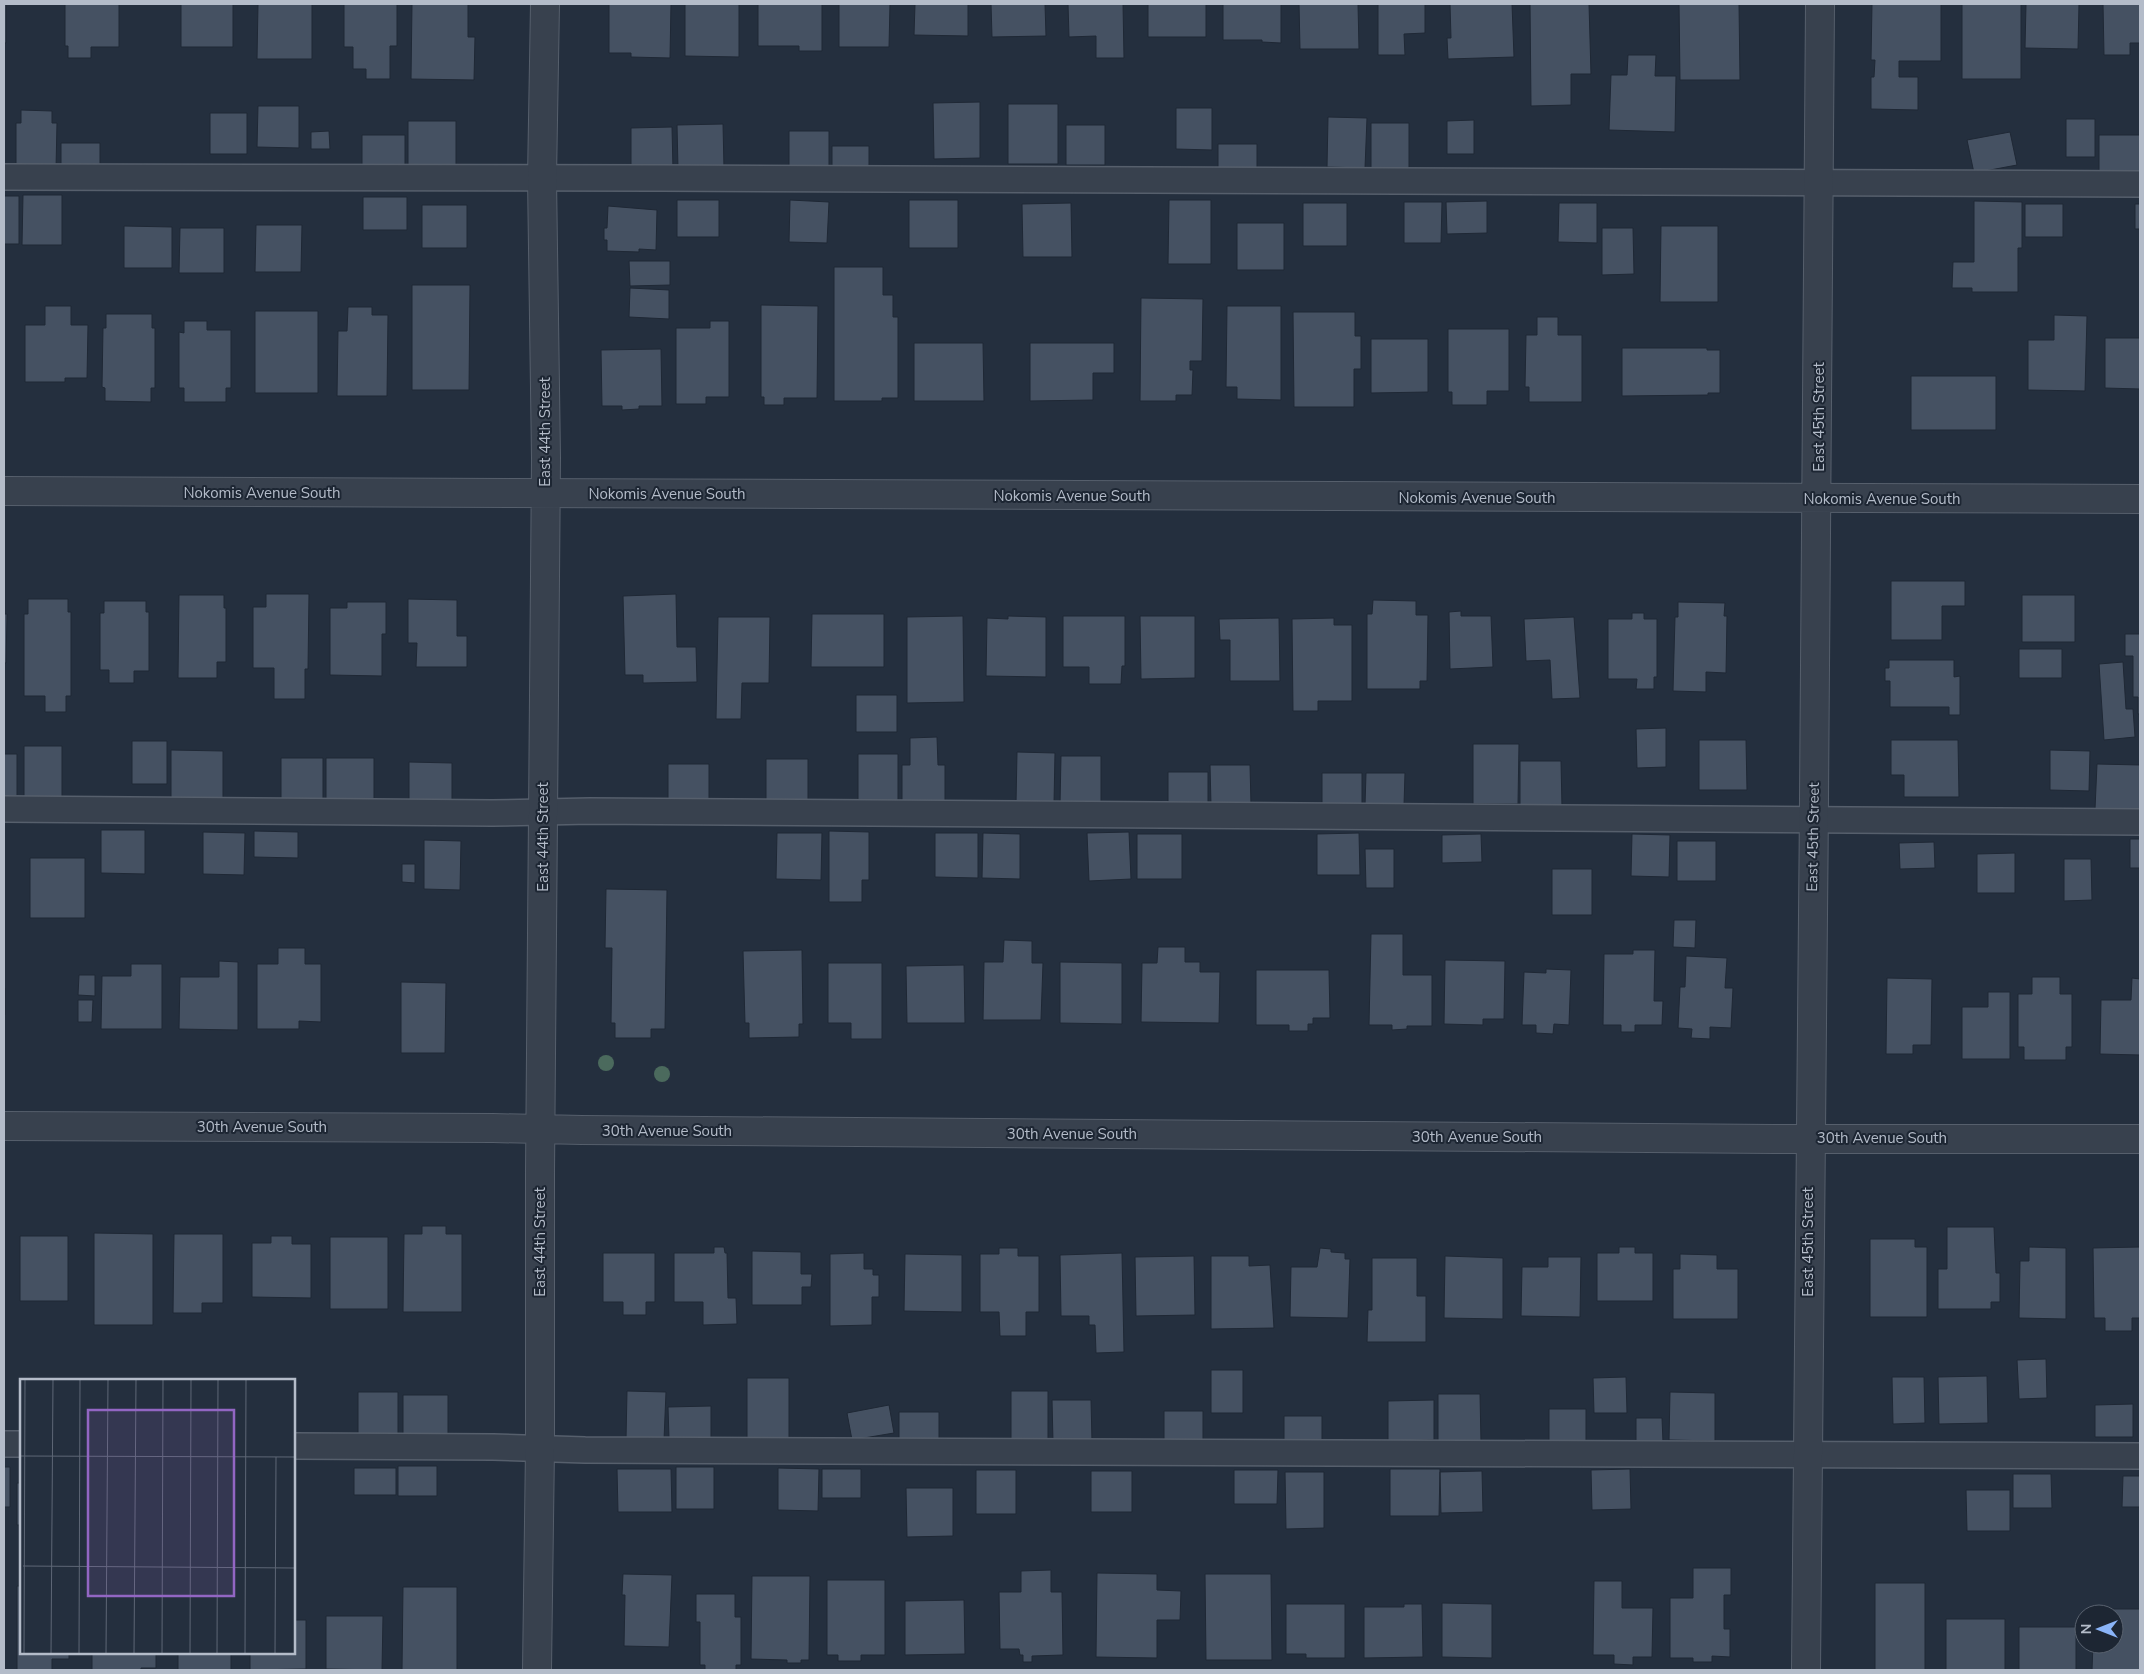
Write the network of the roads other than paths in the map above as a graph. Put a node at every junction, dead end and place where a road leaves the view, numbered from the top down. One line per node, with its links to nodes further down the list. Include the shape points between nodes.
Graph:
1 (545, 4): 4 (street, East 44th Street)
2 (1820, 4): 5 (street, East 45th Street)
3 (4, 177): 4 (lane)
4 (542, 178): 5 (lane); 8 (street, East 44th Street)
5 (1820, 182): 6 (lane); 9 (street, East 45th Street)
6 (2140, 184)
7 (4, 491): 8 (street, Nokomis Avenue South)
8 (545, 493): 9 (street, Nokomis Avenue South); 12 (street, East 44th Street)
9 (1818, 499): 10 (street, Nokomis Avenue South); 13 (street, East 45th Street)
10 (2140, 499)
11 (4, 809): 12 (lane)
12 (543, 812): 13 (lane); 16 (street, East 44th Street)
13 (1813, 819): 14 (lane); 17 (street, East 45th Street)
14 (2140, 822)
15 (4, 1126): 16 (street, 30th Avenue South)
16 (540, 1129): 17 (street, 30th Avenue South); 22 (street, East 44th Street)
17 (1810, 1138): 18 (street, 30th Avenue South); 23 (street, East 45th Street)
18 (2140, 1139)
19 (4, 1444): 20 (lane)
20 (20, 1444)
21 (295, 1446): 22 (lane)
22 (540, 1448): 23 (lane); 25 (street, East 44th Street)
23 (1807, 1454): 24 (lane); 26 (street, East 45th Street)
24 (2140, 1456)
25 (537, 1670)
26 (1806, 1670)

